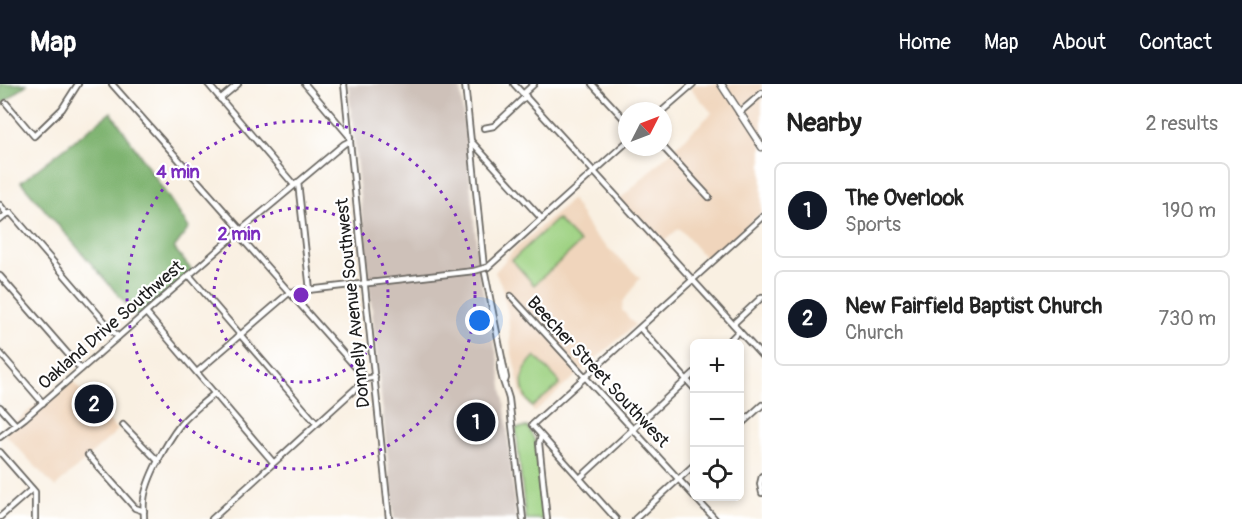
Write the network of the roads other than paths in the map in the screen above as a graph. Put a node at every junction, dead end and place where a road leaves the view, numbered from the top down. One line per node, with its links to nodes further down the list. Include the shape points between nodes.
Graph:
1 (78, 84): 17 (street, via 62,109 34,136)
2 (112, 84): 34 (street)
3 (208, 84): 15 (street)
4 (238, 84): 15 (street)
5 (305, 84): 21 (street)
6 (344, 84): 21 (street, Donnelly Avenue Southwest)
7 (465, 84): 22 (street)
8 (514, 84): 14 (street)
9 (534, 84): 14 (street)
10 (592, 84): 18 (street)
11 (693, 84): 16 (street)
12 (721, 84): 19 (main road)
13 (762, 93): 19 (street)
14 (525, 95): 20 (street, via 494,126); 26 (street)
15 (220, 99): 27 (street)
16 (672, 102)
17 (6, 104)
18 (618, 112)
19 (739, 113): 23 (main road)
20 (484, 128)
21 (350, 139): 27 (street, Oakland Drive Southwest); 38 (street, Donnelly Avenue Southwest)
22 (471, 141): 32 (street); 87 (street, via 484,268 510,406)
23 (762, 147)
24 (618, 150): 26 (street)
25 (671, 156): 28 (street)
26 (594, 172): 32 (street); 37 (street)
27 (296, 184): 34 (street, Oakland Drive Southwest); 39 (street)
28 (709, 196)
29 (0, 205): 30 (street)
30 (7, 214): 33 (street); 48 (street, via 11,213)
31 (762, 217): 37 (street)
32 (542, 219): 38 (street, bridge, via 488,267)
33 (0, 220)
34 (239, 231): 35 (street, Oakland Drive Southwest); 40 (street)
35 (189, 275): 43 (street, Oakland Drive Southwest); 47 (street)
36 (0, 276): 52 (street)
37 (693, 280): 44 (street); 45 (street)
38 (365, 284): 39 (street); 54 (street, Donnelly Avenue Southwest)
39 (310, 290): 40 (street)
40 (290, 292): 47 (street); 57 (street)
41 (511, 296): 56 (street, Beecher Street Southwest)
42 (762, 297): 44 (street)
43 (146, 313): 48 (street, Oakland Drive Southwest); 53 (street)
44 (733, 324): 46 (street)
45 (640, 328): 56 (street); 58 (street)
46 (739, 331): 49 (street); 51 (street)
47 (241, 334): 53 (street); 65 (street)
48 (118, 337): 52 (street, Oakland Drive Southwest)
49 (731, 339)
50 (0, 353): 61 (street)
51 (762, 356)
52 (81, 369): 61 (street, Oakland Drive Southwest)
53 (197, 372): 60 (street)
54 (375, 377): 57 (street); 86 (street, Donnelly Avenue Southwest)
55 (690, 377): 58 (street)
56 (584, 378): 68 (street, Beecher Street Southwest); 69 (street, via 532,425)
57 (366, 379): 65 (street)
58 (687, 380): 59 (street); 68 (street)
59 (690, 383)
60 (214, 393): 73 (street, via 180,425); 74 (street)
61 (43, 403): 66 (street, Oakland Drive Southwest)
62 (762, 405): 64 (street)
63 (0, 407): 66 (street)
64 (744, 421)
65 (316, 423): 74 (street)
66 (16, 425): 70 (street, Oakland Drive Southwest)
67 (123, 426): 73 (street)
68 (632, 430): 77 (street); 78 (street, Beecher Street Southwest)
69 (541, 436): 77 (street); 88 (street)
70 (0, 437)
71 (0, 452): 79 (street)
72 (88, 454): 81 (street, via 135,508)
73 (159, 462): 81 (street, via 145,493)
74 (273, 462): 85 (street)
75 (690, 469): 78 (street)
76 (762, 476): 80 (street)
77 (580, 478): 89 (street)
78 (679, 479): 90 (street); 91 (street, Beecher Street Southwest)
79 (32, 489): 82 (street); 83 (street, via 36,495)
80 (762, 493)
81 (144, 511): 84 (street)
82 (0, 517)
83 (35, 519)
84 (144, 519)
85 (212, 519)
86 (389, 519)
87 (523, 519)
88 (547, 519)
89 (616, 519)
90 (635, 519)
91 (715, 519)

